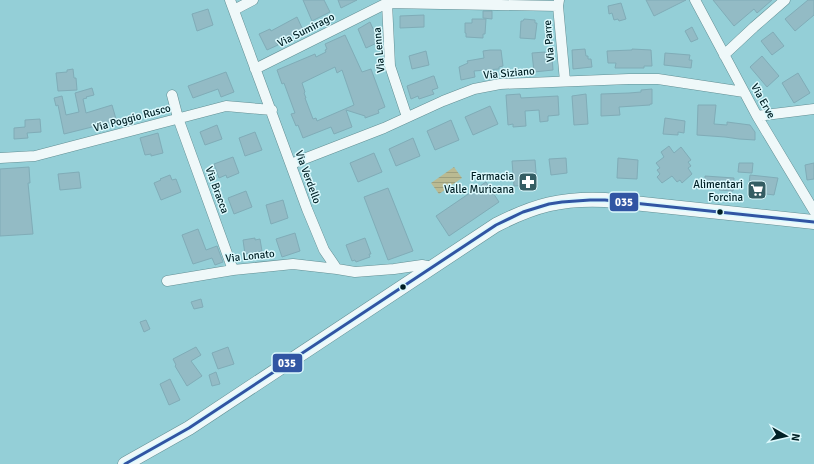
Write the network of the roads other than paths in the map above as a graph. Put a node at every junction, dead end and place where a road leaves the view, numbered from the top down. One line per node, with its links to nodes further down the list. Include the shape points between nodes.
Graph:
1 (230, 0): 7 (street, Via Verdello)
2 (253, 0): 7 (street)
3 (695, 0): 8 (street, Via Erve)
4 (785, 0): 8 (street)
5 (387, 3): 6 (street, Via Sumirago); 9 (street, Via Sumirago); 16 (street, Via Lenna, via 390,66)
6 (558, 3): 10 (street, Via Parre)
7 (234, 10): 9 (street, Via Verdello)
8 (724, 55): 11 (street, Via Erve)
9 (256, 69): 14 (street, Via Verdello)
10 (565, 81): 11 (street, Via Siziano, via 658,79); 16 (street, Via Siziano, via 500,84 474,89)
11 (744, 92): 15 (street, Via Erve)
12 (172, 95): 17 (street, Via Bracca)
13 (814, 109): 15 (street)
14 (272, 110): 17 (street, Via Poggio Rusco, via 226,106); 19 (street, Via Verdello)
15 (757, 116): 20 (street, Via Erve)
16 (407, 117): 19 (street, Via Siziano)
17 (178, 118): 18 (street, Via Poggio Rusco, via 35,156); 24 (street, Via Bracca)
18 (0, 158)
19 (291, 164): 23 (street, Via Verdello, via 324,250)
20 (814, 211)
21 (814, 222): 22 (street, via 605,200 562,201 512,216)
22 (432, 267): 23 (street, via 422,264 355,272); 26 (street, via 189,428)
23 (337, 268): 24 (street, Via Lonato, via 293,264)
24 (233, 270): 25 (street, Via Lonato)
25 (167, 281)
26 (126, 464)

